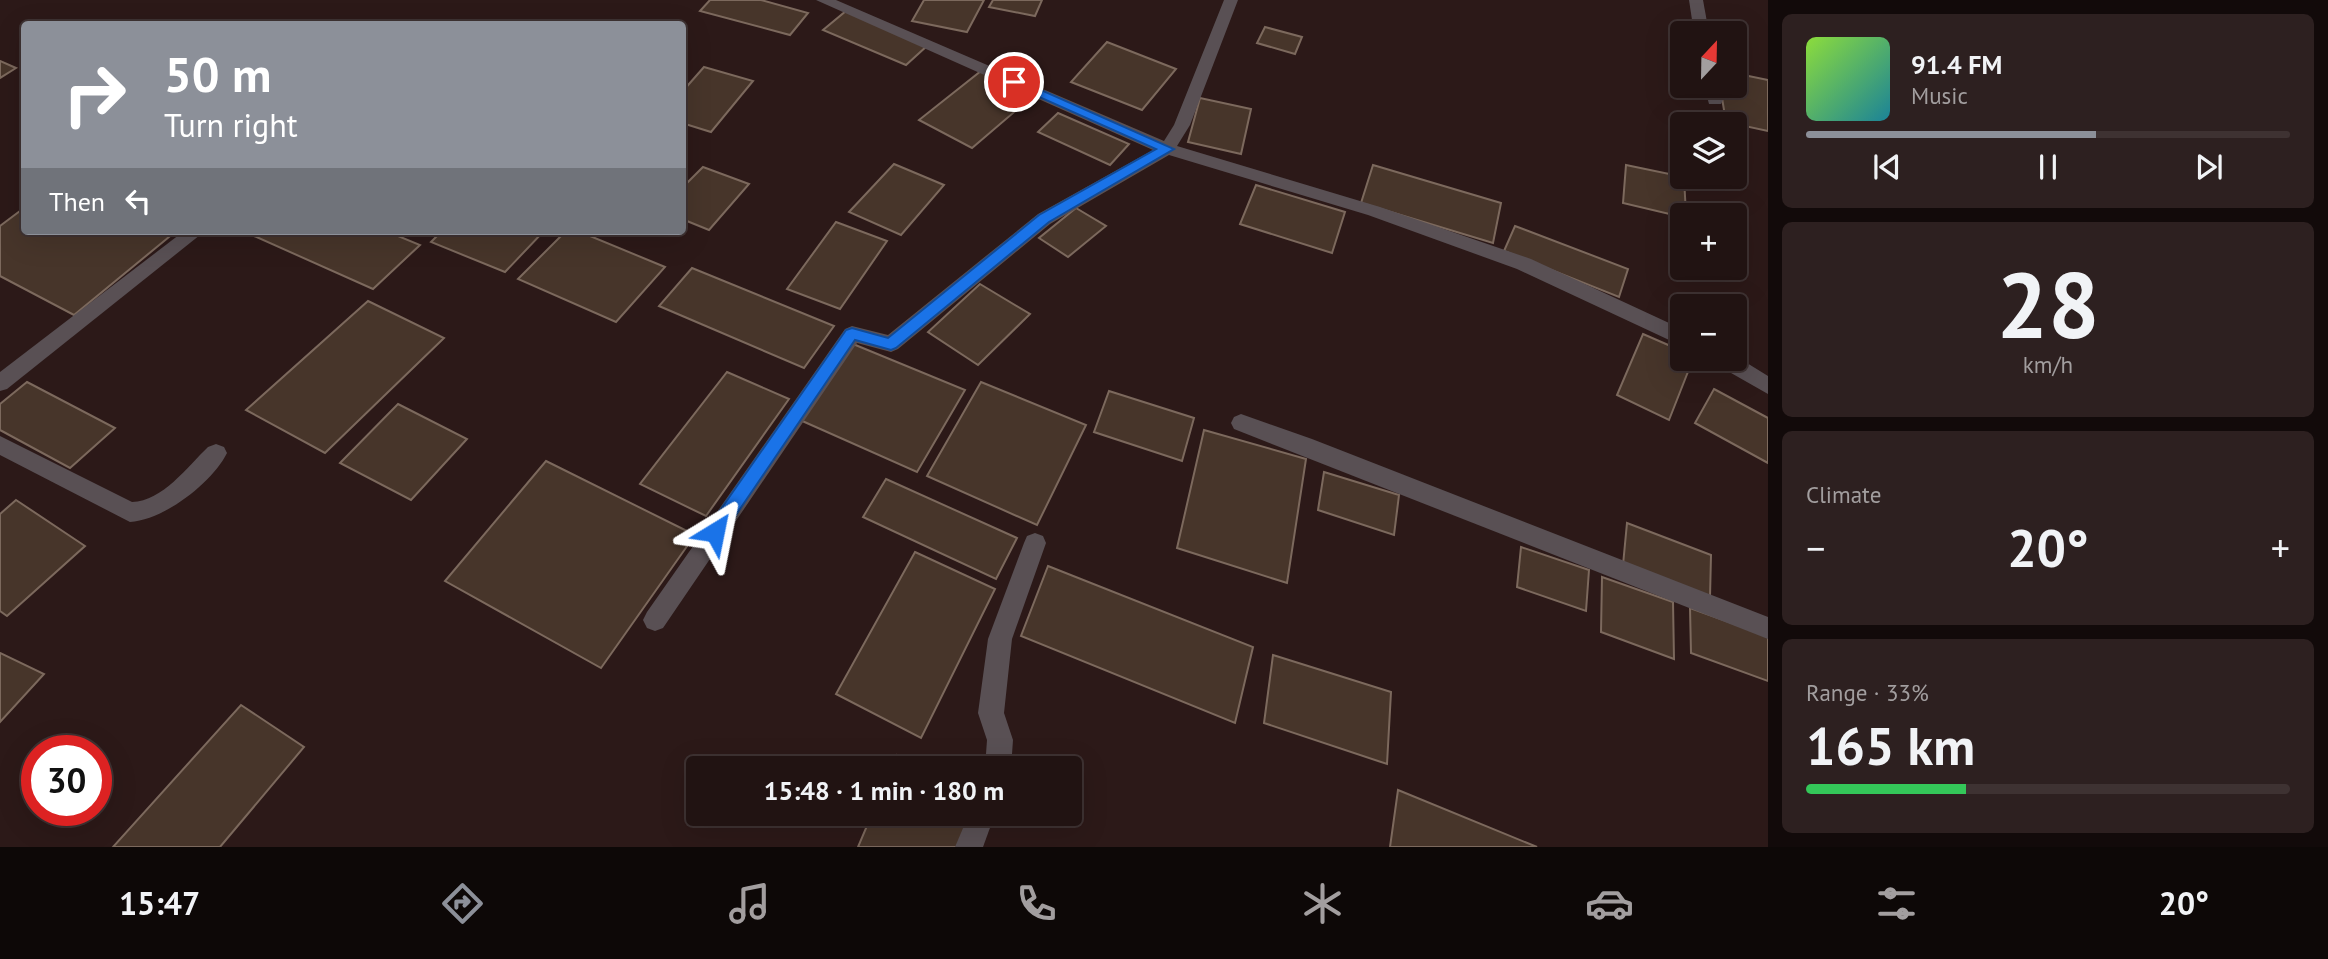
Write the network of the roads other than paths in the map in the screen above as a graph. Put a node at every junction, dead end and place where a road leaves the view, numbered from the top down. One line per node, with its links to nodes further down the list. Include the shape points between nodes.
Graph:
1 (823, 0): 5 (street)
2 (1231, 0): 5 (street, via 1182,125)
3 (1696, 0): 4 (street)
4 (1700, 21)
5 (1167, 149): 7 (street, via 1374,211 1524,264); 15 (street, via 1044,219 891,344 852,334)
6 (192, 235): 9 (street)
7 (1670, 332)
8 (1744, 371): 10 (street)
9 (0, 383)
10 (1768, 386)
11 (1241, 423): 16 (street)
12 (0, 445): 13 (street, via 130,512 144,514)
13 (216, 453)
14 (1035, 544): 17 (street, via 1000,639 991,713 1000,740)
15 (655, 620)
16 (1768, 628)
17 (999, 756)
18 (977, 826): 19 (street)
19 (969, 847)

